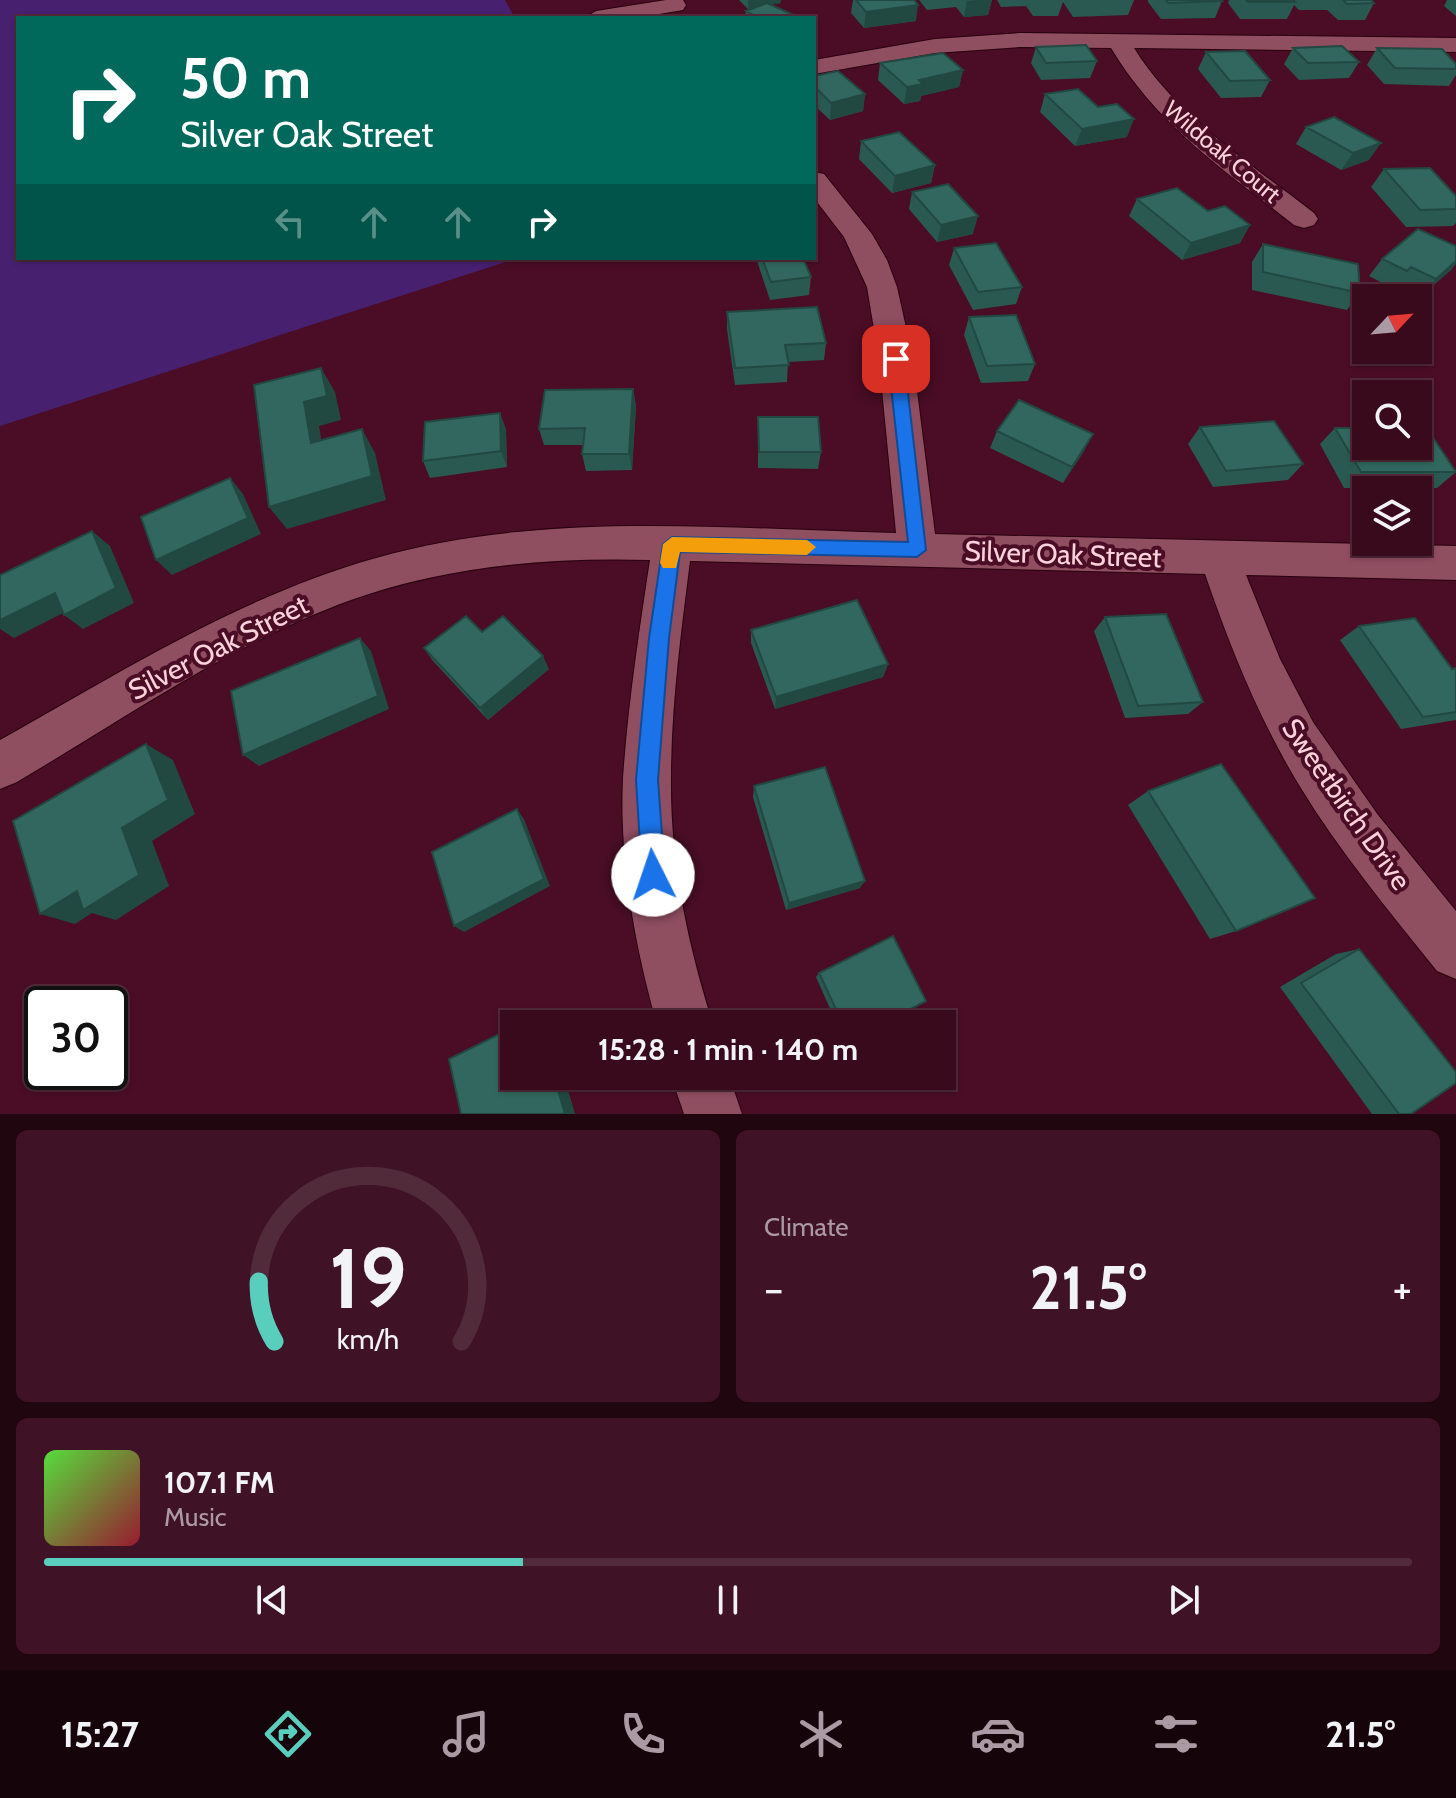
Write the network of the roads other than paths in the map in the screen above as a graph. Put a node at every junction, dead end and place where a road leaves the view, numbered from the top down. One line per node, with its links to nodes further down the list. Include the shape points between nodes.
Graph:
1 (677, 8): 2 (street)
2 (612, 16)
3 (1118, 40): 4 (street); 5 (street, via 963,43); 7 (street, Wildoak Court, via 1143,81 1183,124)
4 (1456, 45)
5 (816, 67)
6 (816, 183): 9 (street, via 857,234 882,287 896,359)
7 (1304, 219)
8 (672, 544): 9 (street, Silver Oak Street); 12 (street, Silver Oak Street, via 525,545 462,554 313,597 249,625); 14 (street, via 647,780 665,958)
9 (917, 550): 10 (street, Silver Oak Street)
10 (1220, 558): 11 (street, Silver Oak Street); 13 (street, Sweetbirch Drive, via 1280,707 1327,786)
11 (1456, 563)
12 (0, 766)
13 (1456, 952)
14 (681, 1010)
15 (705, 1090): 16 (street)
16 (713, 1114)

